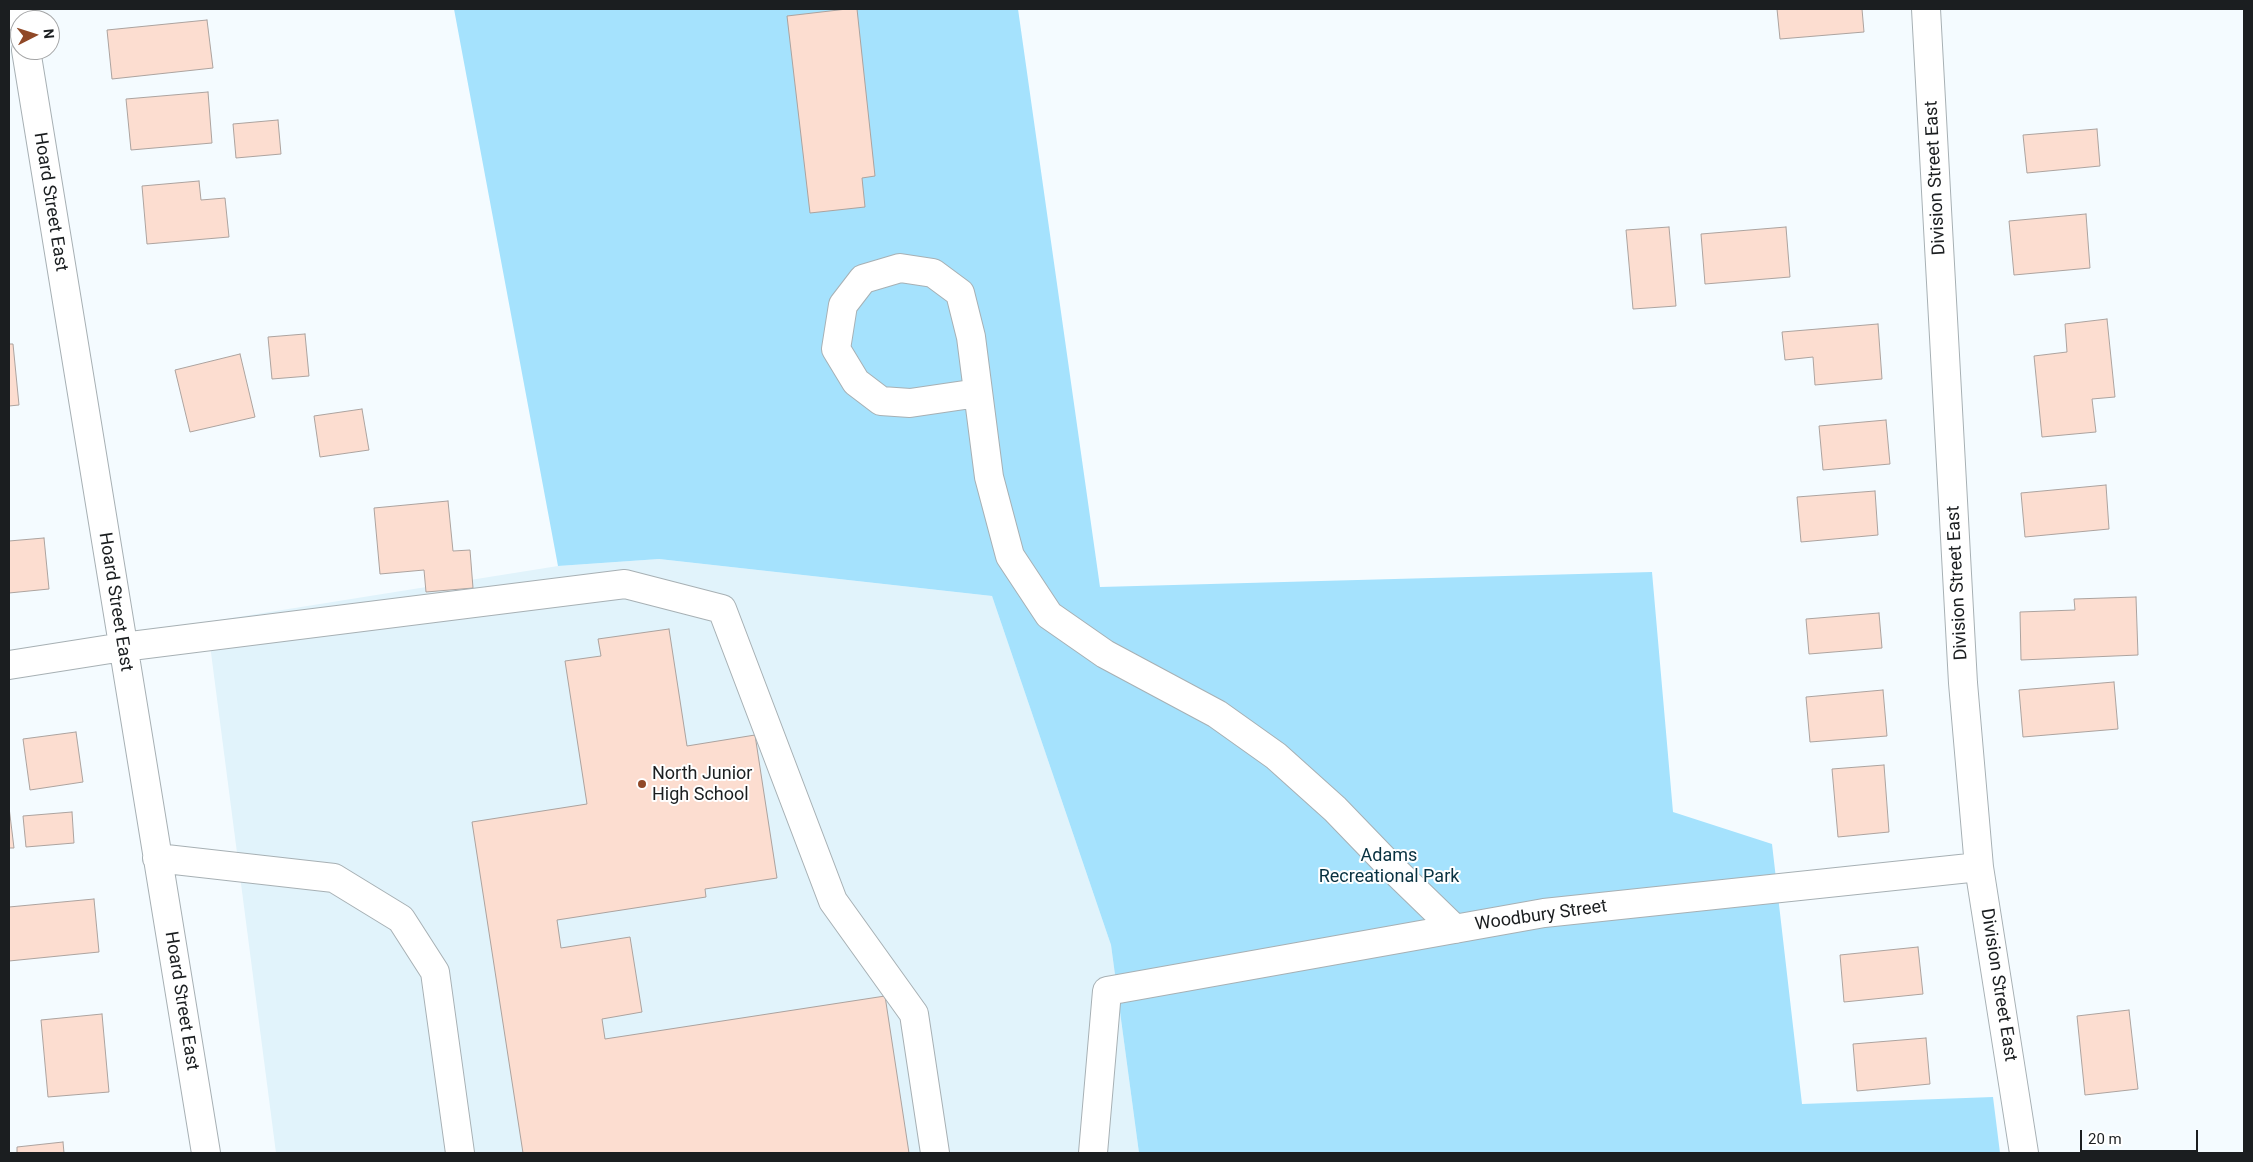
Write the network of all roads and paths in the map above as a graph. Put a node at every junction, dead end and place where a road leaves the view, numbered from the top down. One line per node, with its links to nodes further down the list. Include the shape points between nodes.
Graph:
1 (1926, 9): 7 (street, Division Street East, via 1963,683)
2 (28, 60): 4 (street, Hoard Street East)
3 (978, 392): 3 (street, via 910,403 882,401 856,382 836,349 843,304 863,279 900,268 933,273 960,293 971,337); 8 (street, via 989,477 1010,556 1050,615 1105,654 1217,714 1276,756 1335,809)
4 (122, 647): 5 (street); 6 (street, Hoard Street East); 11 (street, via 625,584 722,609 833,901 914,1014)
5 (9, 665)
6 (157, 858): 9 (street, Hoard Street East); 10 (street, via 334,878 401,920 434,972)
7 (1979, 867): 8 (street, Woodbury Street, via 1544,913); 13 (street, Division Street East)
8 (1454, 929): 12 (street, Woodbury Street, via 1107,991)
9 (206, 1153)
10 (460, 1153)
11 (935, 1153)
12 (1093, 1153)
13 (2024, 1153)

